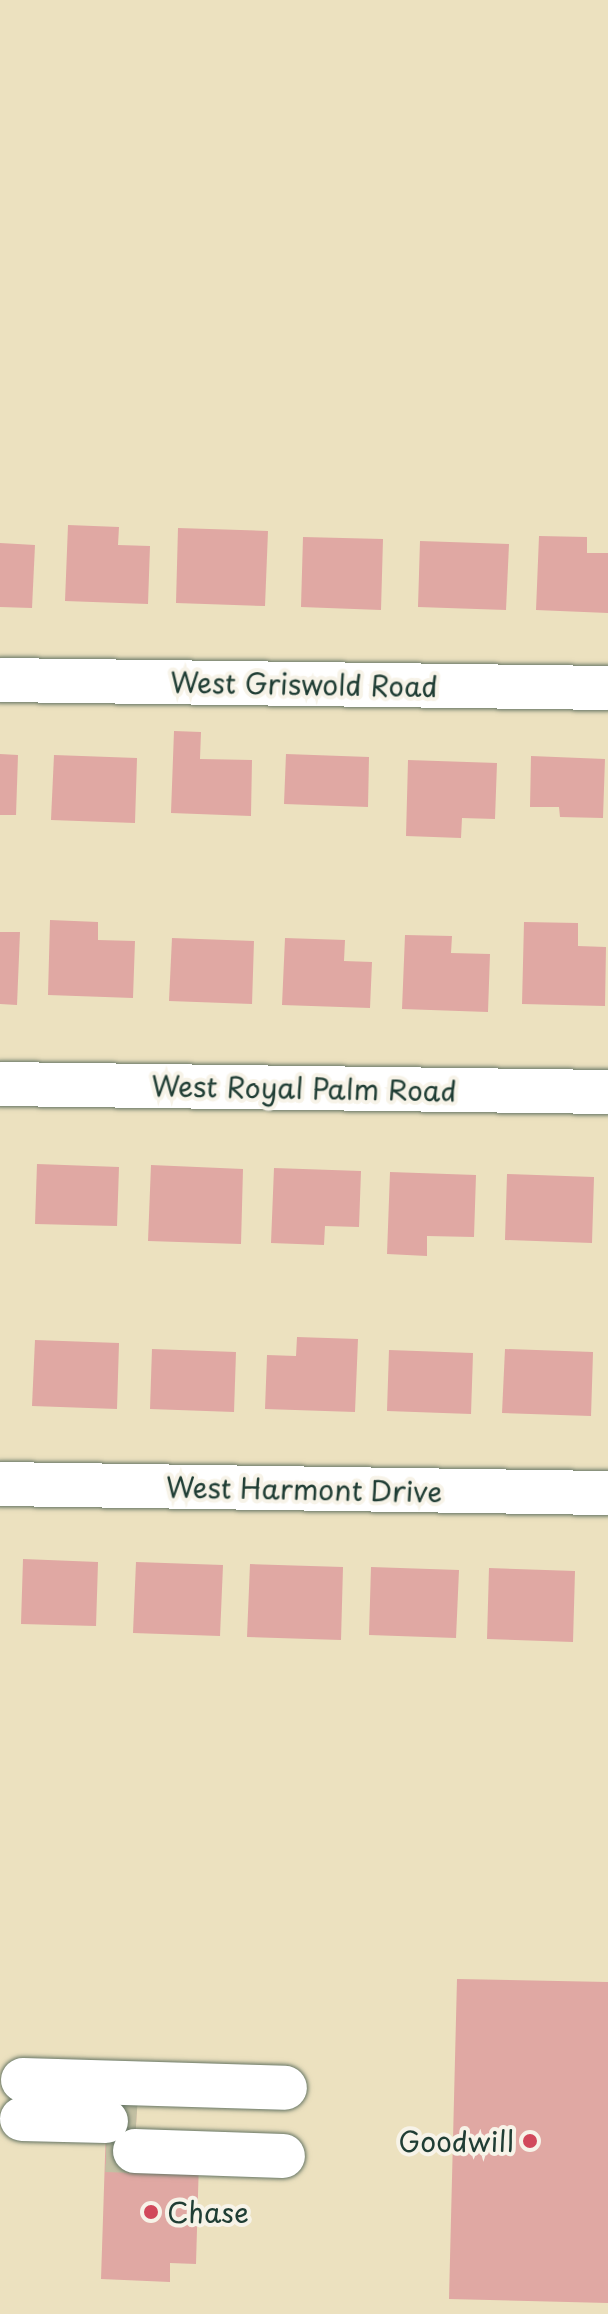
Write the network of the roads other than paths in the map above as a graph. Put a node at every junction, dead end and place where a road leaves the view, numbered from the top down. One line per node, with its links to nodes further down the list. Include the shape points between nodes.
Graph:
1 (0, 680): 2 (street, West Griswold Road)
2 (608, 688)
3 (0, 1084): 4 (street, West Royal Palm Road)
4 (608, 1092)
5 (0, 1484): 6 (street, West Harmont Drive)
6 (608, 1493)
7 (121, 2129): 7 (street, via 284,2126 22,2117)

